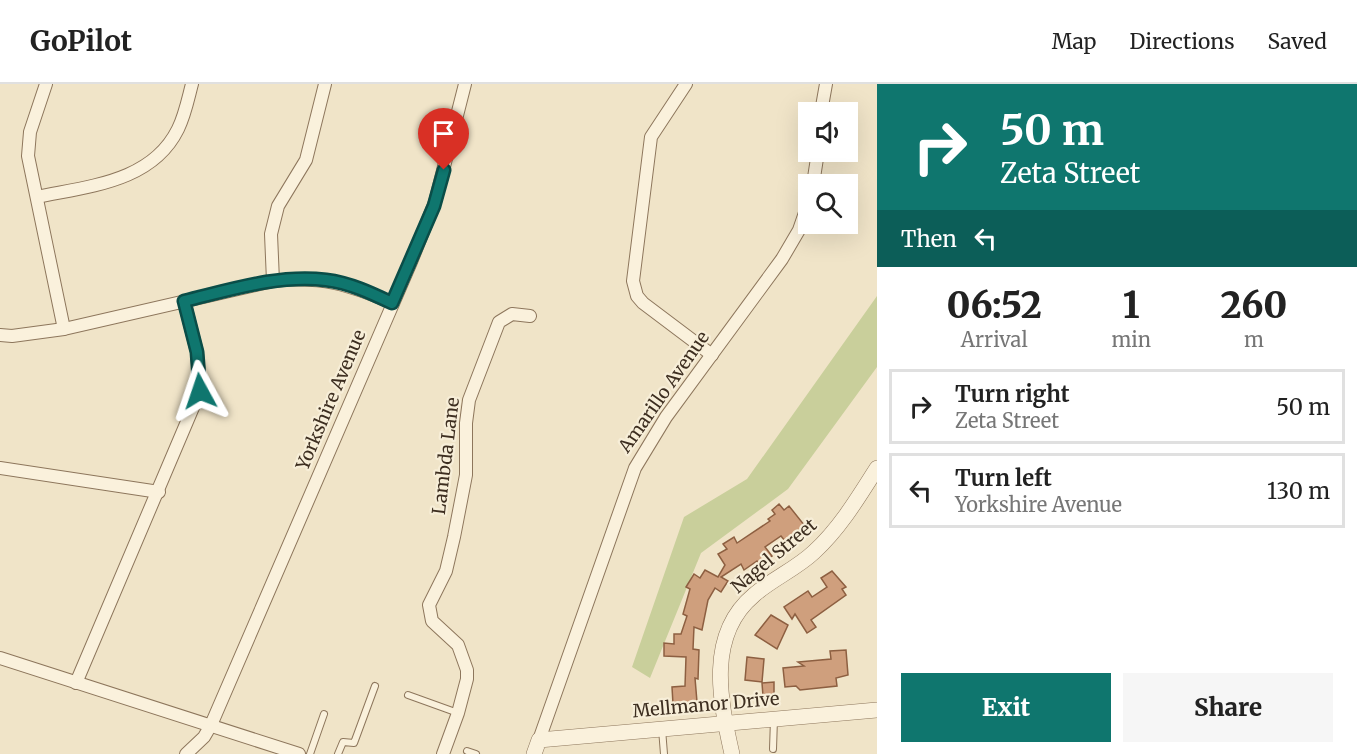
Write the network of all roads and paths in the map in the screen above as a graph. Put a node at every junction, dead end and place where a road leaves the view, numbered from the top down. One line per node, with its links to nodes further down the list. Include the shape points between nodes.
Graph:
1 (46, 84): 8 (street, via 30,132 28,156)
2 (192, 84): 8 (street, via 179,128 149,164 119,179)
3 (325, 84): 10 (street, via 306,160 278,206 271,234)
4 (465, 84): 12 (street, Yorkshire Avenue, via 435,202)
5 (686, 84): 16 (street, via 651,137 633,281 643,303)
6 (823, 85): 7 (street)
7 (822, 102)
8 (37, 197): 14 (street)
9 (798, 231): 16 (street, Amarillo Avenue)
10 (273, 281): 11 (street); 12 (street, via 327,280)
11 (184, 301): 14 (street); 19 (street, via 197,352 200,391)
12 (392, 303): 29 (street, Yorkshire Avenue)
13 (530, 316): 25 (street, Lambda Lane, via 512,314 499,322 469,400 466,475 454,537 446,571 429,605 432,621 452,638 465,661 467,679)
14 (64, 329): 15 (street)
15 (0, 335)
16 (712, 355): 31 (street, Amarillo Avenue, via 634,468)
17 (0, 468): 19 (street)
18 (877, 468): 28 (street, Nagel Street, via 848,514 825,540 801,564 756,593 733,620 721,656)
19 (159, 492): 21 (street)
20 (0, 658): 21 (street)
21 (76, 683): 29 (street)
22 (375, 686): 37 (lane, via 354,743 343,742)
23 (408, 695): 25 (lane)
24 (877, 710): 27 (street, Mellmanor Drive)
25 (458, 713): 38 (street, Lambda Lane)
26 (324, 714): 36 (lane)
27 (774, 719): 28 (street, Mellmanor Drive); 32 (lane)
28 (725, 723): 30 (street, Mellmanor Drive); 41 (street, Nagel Street)
29 (211, 725): 34 (street, Yorkshire Avenue); 35 (street)
30 (662, 729): 31 (street, Mellmanor Drive); 40 (lane)
31 (536, 747)
32 (773, 749)
33 (467, 751): 39 (lane)
34 (186, 754)
35 (299, 754)
36 (310, 754)
37 (338, 754)
38 (443, 754)
39 (476, 754)
40 (664, 754)
41 (732, 754)

